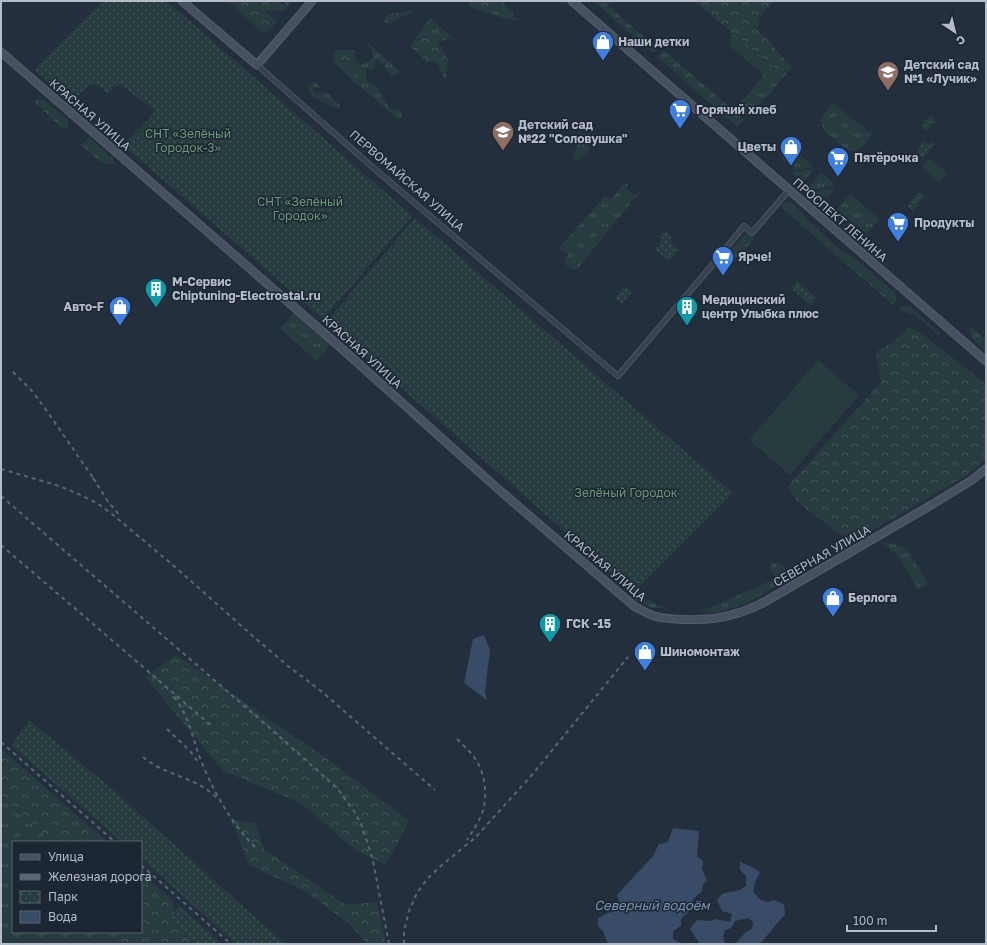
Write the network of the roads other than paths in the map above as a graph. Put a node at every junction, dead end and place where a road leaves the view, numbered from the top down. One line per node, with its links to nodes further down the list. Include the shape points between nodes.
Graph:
1 (182, 1): 5 (main road, ПЕРВОМАЙСКАЯ УЛИЦА)
2 (312, 1): 5 (main road)
3 (572, 1): 6 (main road, ПРОСПЕКТ ЛЕНИНА)
4 (1, 52): 9 (main road, КРАСНАЯ УЛИЦА, via 578,558 634,606)
5 (257, 65): 6 (street, ПЕРВОМАЙСКАЯ УЛИЦА, via 618,376 744,226 752,233)
6 (789, 190): 7 (main road, ПРОСПЕКТ ЛЕНИНА)
7 (986, 361)
8 (986, 469): 9 (main road, СЕВЕРНАЯ УЛИЦА, via 963,486 753,608 729,616 704,619)
9 (656, 617)

